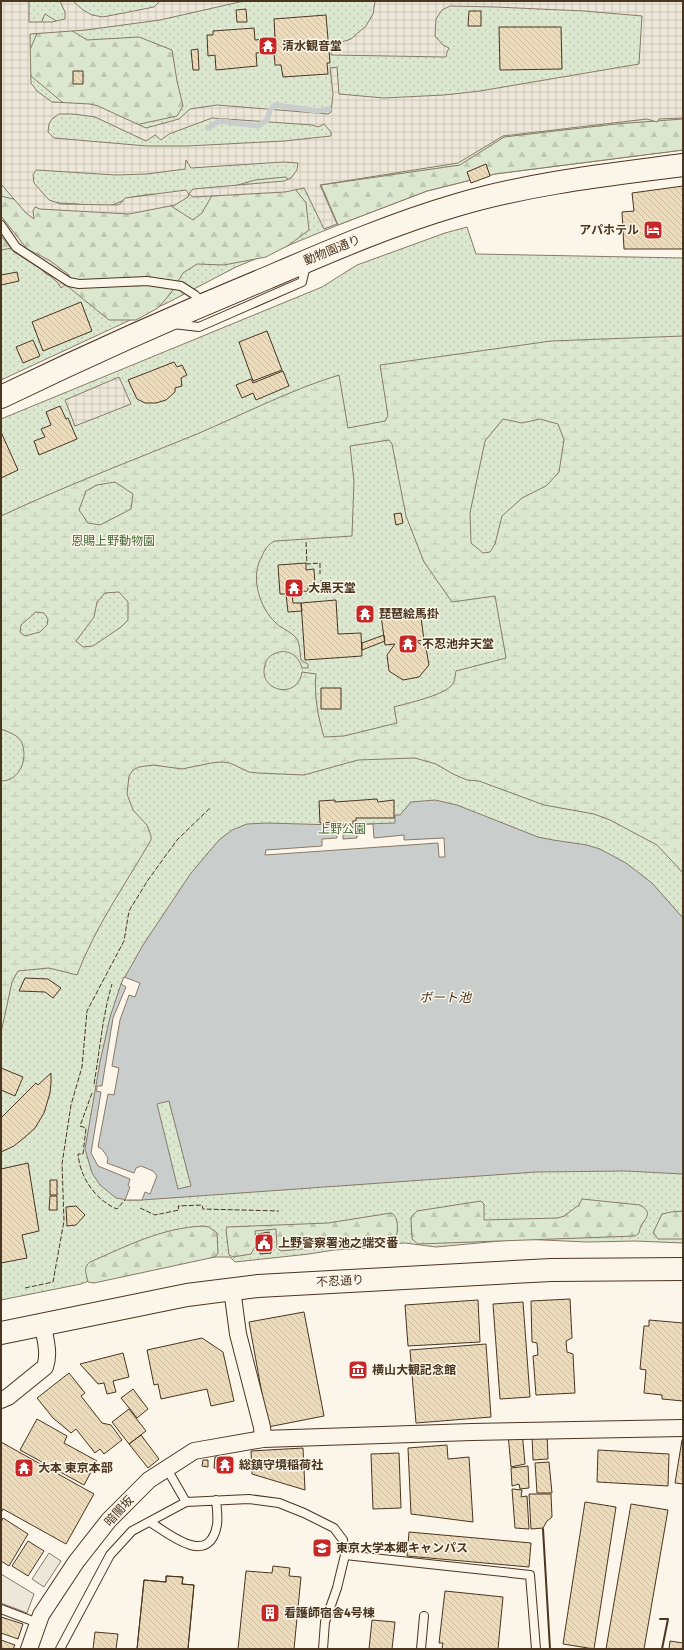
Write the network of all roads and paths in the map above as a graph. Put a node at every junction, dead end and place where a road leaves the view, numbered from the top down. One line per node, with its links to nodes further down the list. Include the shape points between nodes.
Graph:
1 (683, 165): 3 (street, 動物園通り, via 520,189 458,204 414,218)
2 (1, 226): 4 (lane, via 16,246 69,282 79,284 147,281 181,286)
3 (307, 260): 4 (street, 動物園通り); 5 (lane, via 302,282 199,327)
4 (204, 304): 5 (street, 動物園通り)
5 (162, 323): 6 (street, 動物園通り)
6 (1, 397)
7 (683, 1269): 8 (street, 不忍通り, via 482,1273)
8 (232, 1289): 9 (street, 不忍通り, via 187,1295); 13 (street, via 235,1319)
9 (43, 1325): 10 (street, 不忍通り); 11 (street, via 48,1352 45,1367)
10 (1, 1333)
11 (1, 1400)
12 (683, 1428): 13 (street, 暗闇坂)
13 (263, 1439): 14 (street, 暗闇坂, via 194,1451)
14 (167, 1469): 16 (lane); 21 (street, 暗闇坂, via 149,1480 109,1520 76,1562)
15 (216, 1500): 16 (lane); 17 (lane, via 217,1524 214,1536 206,1544 196,1547 184,1544); 18 (lane, via 249,1499 279,1503 304,1513 334,1528 343,1540)
16 (186, 1502): 17 (lane)
17 (150, 1522): 23 (lane, via 132,1532 110,1555)
18 (345, 1555): 24 (lane, via 325,1622); 26 (lane, via 530,1575)
19 (1, 1609): 21 (lane)
20 (424, 1616): 25 (lane)
21 (38, 1623): 22 (street, 暗闇坂)
22 (29, 1649)
23 (60, 1649)
24 (323, 1649)
25 (421, 1649)
26 (536, 1649)

